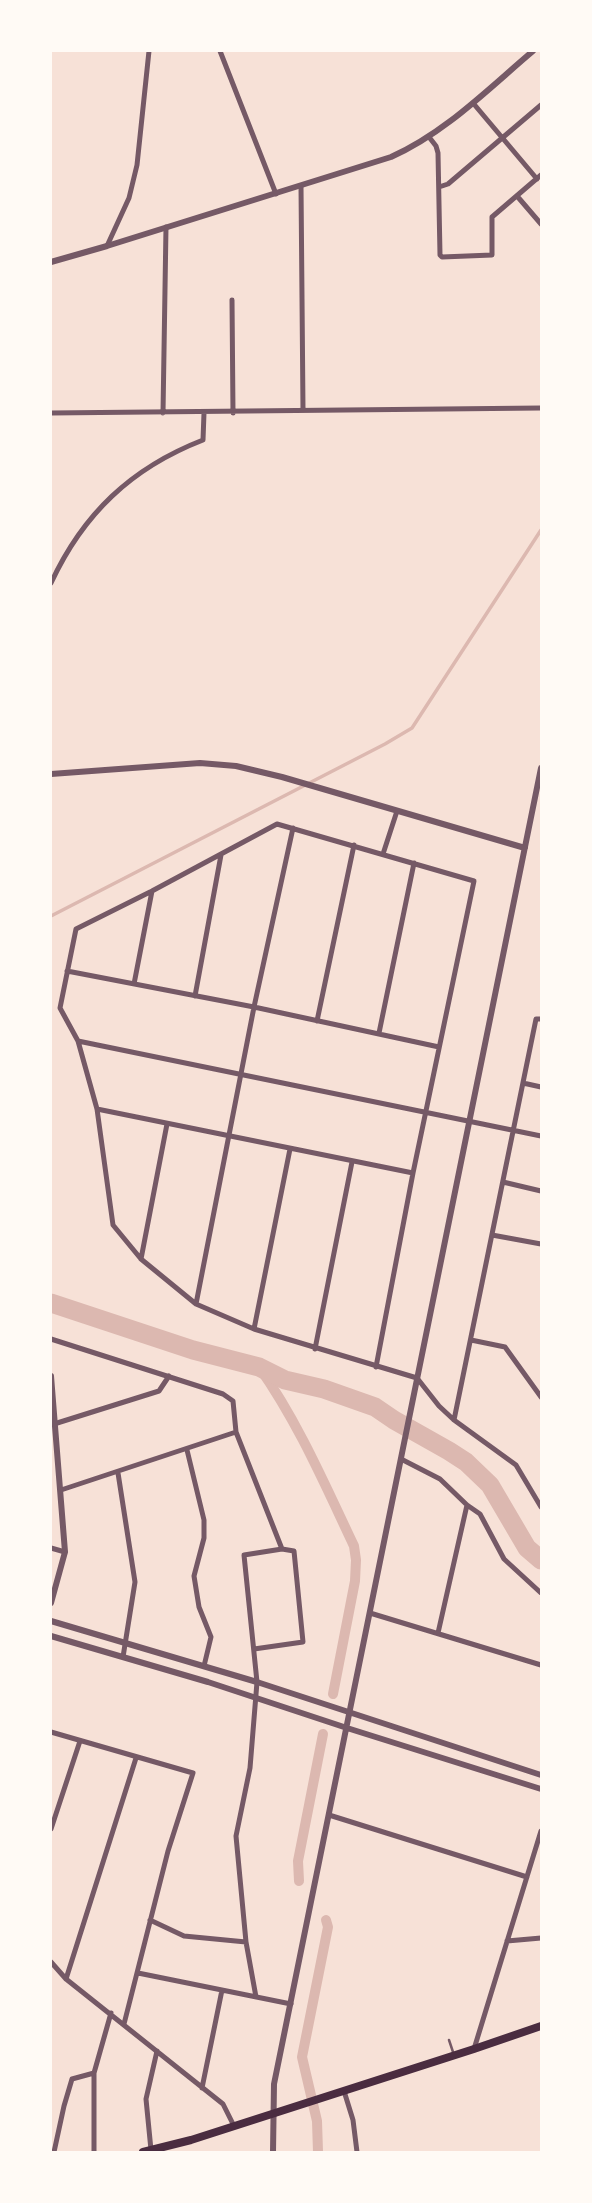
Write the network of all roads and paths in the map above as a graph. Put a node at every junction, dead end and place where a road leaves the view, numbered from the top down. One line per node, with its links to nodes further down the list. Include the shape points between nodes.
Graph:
1 (149, 51): 15 (street, via 137,165 129,198)
2 (220, 51): 11 (street)
3 (533, 51): 4 (street)
4 (473, 103): 6 (street); 7 (street)
5 (541, 105): 7 (street)
6 (429, 137): 9 (street, via 391,157); 10 (street, via 438,153)
7 (502, 138): 8 (street); 10 (street, via 449,184)
8 (539, 177): 12 (street)
9 (301, 186): 11 (street); 19 (street)
10 (439, 187): 12 (street, via 442,257 492,256 491,219)
11 (276, 194): 14 (street)
12 (517, 196): 13 (street)
13 (541, 224)
14 (166, 227): 15 (street); 21 (street)
15 (107, 246): 16 (street)
16 (51, 262)
17 (232, 300): 23 (street)
18 (541, 408): 19 (street)
19 (303, 410): 23 (street)
20 (51, 413): 21 (street)
21 (163, 413): 22 (street)
22 (204, 413): 23 (street); 24 (street, via 203,440 148,467 103,505 74,540)
23 (233, 413)
24 (51, 583)
25 (541, 768): 30 (street)
26 (51, 774): 27 (street, via 200,763 236,766)
27 (397, 811): 30 (street); 31 (street)
28 (293, 828): 29 (street); 32 (street, via 277,824); 38 (street)
29 (354, 845): 31 (street); 40 (street)
30 (525, 848): 49 (street)
31 (383, 854): 33 (street)
32 (221, 855): 34 (street); 37 (street)
33 (414, 863): 41 (street); 43 (street, via 474,881)
34 (152, 891): 35 (street, via 75,929); 36 (street)
35 (67, 971): 36 (street); 42 (street, via 60,1008)
36 (134, 984): 37 (street)
37 (195, 996): 38 (street)
38 (254, 1007): 40 (street); 44 (street)
39 (541, 1019): 45 (street, via 537,1019)
40 (317, 1021): 41 (street)
41 (379, 1033): 43 (street)
42 (78, 1041): 44 (street); 47 (street)
43 (439, 1047): 48 (street)
44 (241, 1074): 48 (street); 53 (street)
45 (523, 1083): 46 (street); 51 (street)
46 (541, 1087)
47 (97, 1110): 50 (street); 61 (street, via 113,1225)
48 (425, 1112): 49 (street); 56 (street)
49 (470, 1121): 51 (street); 70 (street)
50 (167, 1124): 53 (street); 61 (street)
51 (513, 1130): 52 (street); 57 (street)
52 (541, 1136)
53 (229, 1137): 54 (street); 62 (street)
54 (290, 1150): 55 (street); 63 (street)
55 (352, 1162): 56 (street); 66 (street)
56 (413, 1173): 67 (street)
57 (503, 1182): 58 (street); 59 (street)
58 (541, 1191)
59 (492, 1235): 60 (street); 65 (street)
60 (541, 1244)
61 (141, 1259): 62 (street)
62 (196, 1304): 63 (street)
63 (254, 1329): 66 (street)
64 (51, 1339): 69 (street)
65 (471, 1340): 71 (street, via 505,1348); 72 (street)
66 (315, 1349): 67 (street)
67 (376, 1367): 70 (street)
68 (51, 1376): 73 (street)
69 (169, 1376): 73 (street, via 159,1391); 74 (street, via 233,1401)
70 (417, 1378): 72 (street); 76 (street)
71 (541, 1397)
72 (454, 1420): 80 (street, via 516,1465)
73 (54, 1424): 78 (street)
74 (236, 1432): 75 (street); 82 (street)
75 (187, 1450): 77 (street); 94 (street, via 204,1520 194,1576 199,1607 211,1637)
76 (401, 1459): 79 (street, via 440,1479); 86 (street)
77 (118, 1473): 78 (street); 90 (street, via 135,1582)
78 (61, 1490): 83 (street)
79 (467, 1506): 84 (street, via 480,1514 504,1559); 88 (street)
80 (541, 1507)
81 (51, 1548): 83 (street)
82 (282, 1549): 91 (street, via 244,1555); 91 (street, via 294,1551 303,1642)
83 (65, 1552): 85 (street)
84 (541, 1593)
85 (51, 1603)
86 (370, 1613): 88 (street); 97 (street)
87 (51, 1621): 90 (street)
88 (438, 1633): 93 (street)
89 (51, 1636): 92 (street)
90 (126, 1643): 92 (street); 94 (street)
91 (254, 1649): 95 (street)
92 (123, 1657): 96 (street)
93 (541, 1665)
94 (204, 1667): 95 (street)
95 (257, 1682): 96 (street); 97 (street)
96 (257, 1698): 98 (street); 112 (street, via 250,1768 236,1836)
97 (350, 1712): 98 (street); 102 (street)
98 (346, 1728): 103 (street); 104 (street)
99 (51, 1732): 100 (street)
100 (80, 1741): 101 (street); 105 (street)
101 (136, 1758): 109 (street, via 192,1773); 115 (street)
102 (541, 1775)
103 (541, 1789)
104 (329, 1815): 108 (street); 118 (street)
105 (51, 1829)
106 (541, 1831): 107 (street)
107 (539, 1847): 108 (street)
108 (527, 1877): 111 (street)
109 (150, 1920): 112 (street, via 184,1936); 114 (street)
110 (541, 1938): 111 (street)
111 (507, 1941): 123 (street)
112 (246, 1942): 117 (street)
113 (51, 1962): 115 (street)
114 (138, 1973): 116 (street); 120 (street)
115 (66, 1979): 119 (street)
116 (222, 1990): 117 (street); 127 (street)
117 (256, 1997): 118 (street)
118 (291, 2004): 129 (street, via 274,2084)
119 (111, 2014): 120 (street); 126 (street)
120 (124, 2024): 124 (street)
121 (541, 2026): 123 (highway)
122 (449, 2040): 125 (lane)
123 (474, 2049): 125 (highway)
124 (156, 2051): 127 (street); 131 (street, via 146,2099)
125 (454, 2055): 128 (highway)
126 (94, 2073): 132 (street, via 72,2078); 133 (street)
127 (202, 2088): 130 (street, via 223,2104)
128 (344, 2091): 129 (highway); 135 (street)
129 (274, 2113): 130 (highway); 134 (street)
130 (234, 2126): 131 (highway)
131 (147, 2151)
132 (54, 2152)
133 (94, 2152)
134 (273, 2152)
135 (357, 2152)

